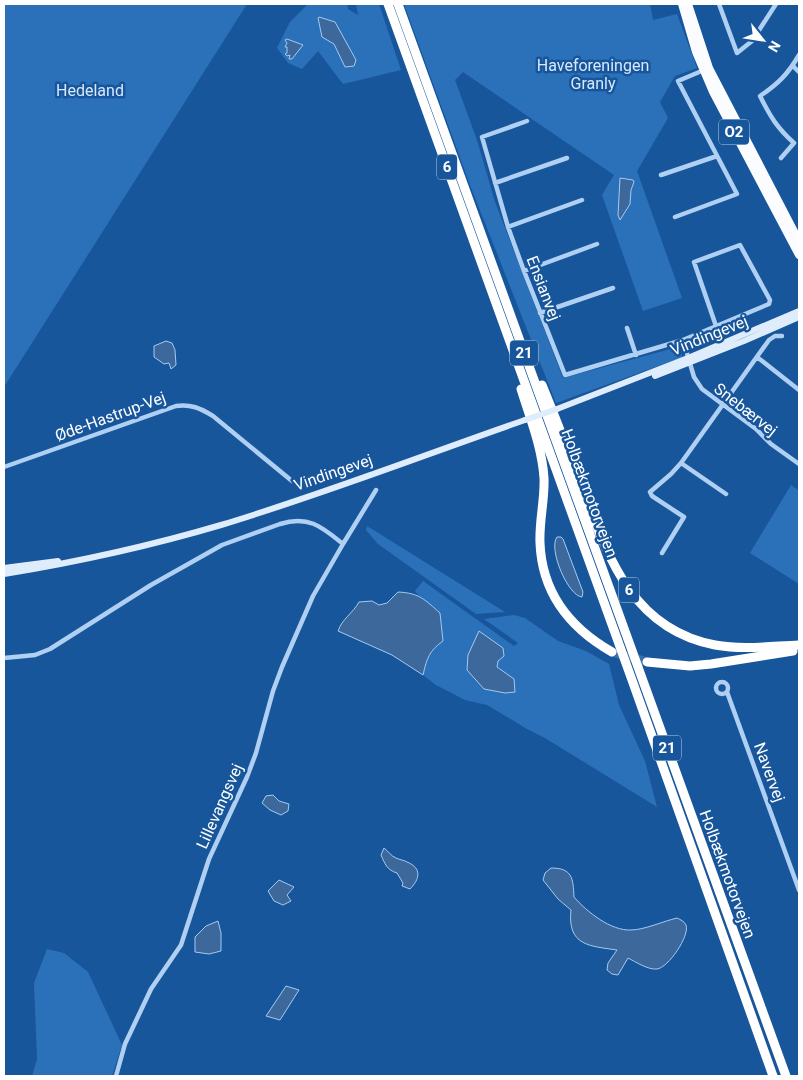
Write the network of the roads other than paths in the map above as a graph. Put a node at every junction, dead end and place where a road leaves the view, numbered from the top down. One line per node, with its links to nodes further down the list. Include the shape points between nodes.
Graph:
1 (388, 4): 31 (highway, Holbækmotorvejen / 6)
2 (398, 4): 25 (highway, Holbækmotorvejen / 6)
3 (682, 4): 9 (main road, O2, via 690,34)
4 (688, 4): 9 (main road, O2)
5 (719, 4): 6 (street, via 737,53 752,42)
6 (776, 4)
7 (799, 55): 8 (street)
8 (793, 66): 10 (street); 14 (street, via 778,84 760,96 772,120 794,143)
9 (706, 69): 12 (street, via 678,81); 20 (main road, O2); 22 (main road, O2)
10 (799, 72)
11 (527, 121): 16 (street, Ensianvej, via 482,137)
12 (717, 156): 15 (street); 18 (street, via 737,194)
13 (567, 158): 16 (street)
14 (781, 158)
15 (660, 175)
16 (495, 183): 19 (street, Ensianvej)
17 (582, 200): 19 (street)
18 (675, 217)
19 (508, 227): 23 (street, Ensianvej)
20 (799, 241)
21 (597, 244): 23 (street)
22 (799, 255)
23 (524, 271): 27 (street, Ensianvej)
24 (613, 288): 27 (street)
25 (505, 299): 50 (highway, 6, via 523,337 604,545 630,592 660,621 696,639 732,647); 59 (highway, Holbækmotorvejen / 21)
26 (799, 311): 36 (main road, Vindingevej)
27 (540, 313): 34 (street, Ensianvej, via 565,374)
28 (799, 317): 36 (main road, Vindingevej)
29 (716, 326): 29 (street, Ensianvej, via 769,304 770,300 740,245 694,262); 33 (street, Ensianvej)
30 (627, 328): 34 (street)
31 (506, 330): 52 (highway, 6, via 533,425 544,478 540,542 546,579 555,599 572,622); 58 (highway, Holbækmotorvejen / 21)
32 (782, 336): 35 (street, via 769,340)
33 (683, 340): 34 (street, Ensianvej); 36 (street, Snebærvej)
34 (636, 355)
35 (757, 357): 37 (street); 38 (street)
36 (689, 361): 38 (street, Snebærvej, via 702,390); 47 (main road, Vindingevej, bridge, via 612,391 222,524 164,541)
37 (799, 390)
38 (722, 405): 39 (street); 40 (street, Snebærvej)
39 (681, 463): 44 (street); 46 (street, via 650,494 684,517)
40 (799, 464)
41 (4, 467): 42 (street, Øde-Hastrup-Vej, via 187,404 213,416)
42 (292, 481)
43 (376, 490): 45 (street, Lillevangsvej)
44 (726, 494)
45 (342, 544): 53 (street, via 325,529 309,522 280,524 222,545 50,649 35,655); 57 (street, Lillevangsvej, via 313,596 282,667 256,753 209,859 181,945 151,989 125,1044)
46 (662, 553)
47 (72, 561): 48 (main road, Vindingevej); 49 (main road, Vindingevej)
48 (4, 568)
49 (4, 574)
50 (799, 645)
51 (799, 650): 54 (highway, via 690,666)
52 (612, 652)
53 (4, 658)
54 (647, 662)
55 (727, 692): 56 (street, Navervej)
56 (799, 890)
57 (116, 1076)
58 (773, 1076)
59 (786, 1076)

